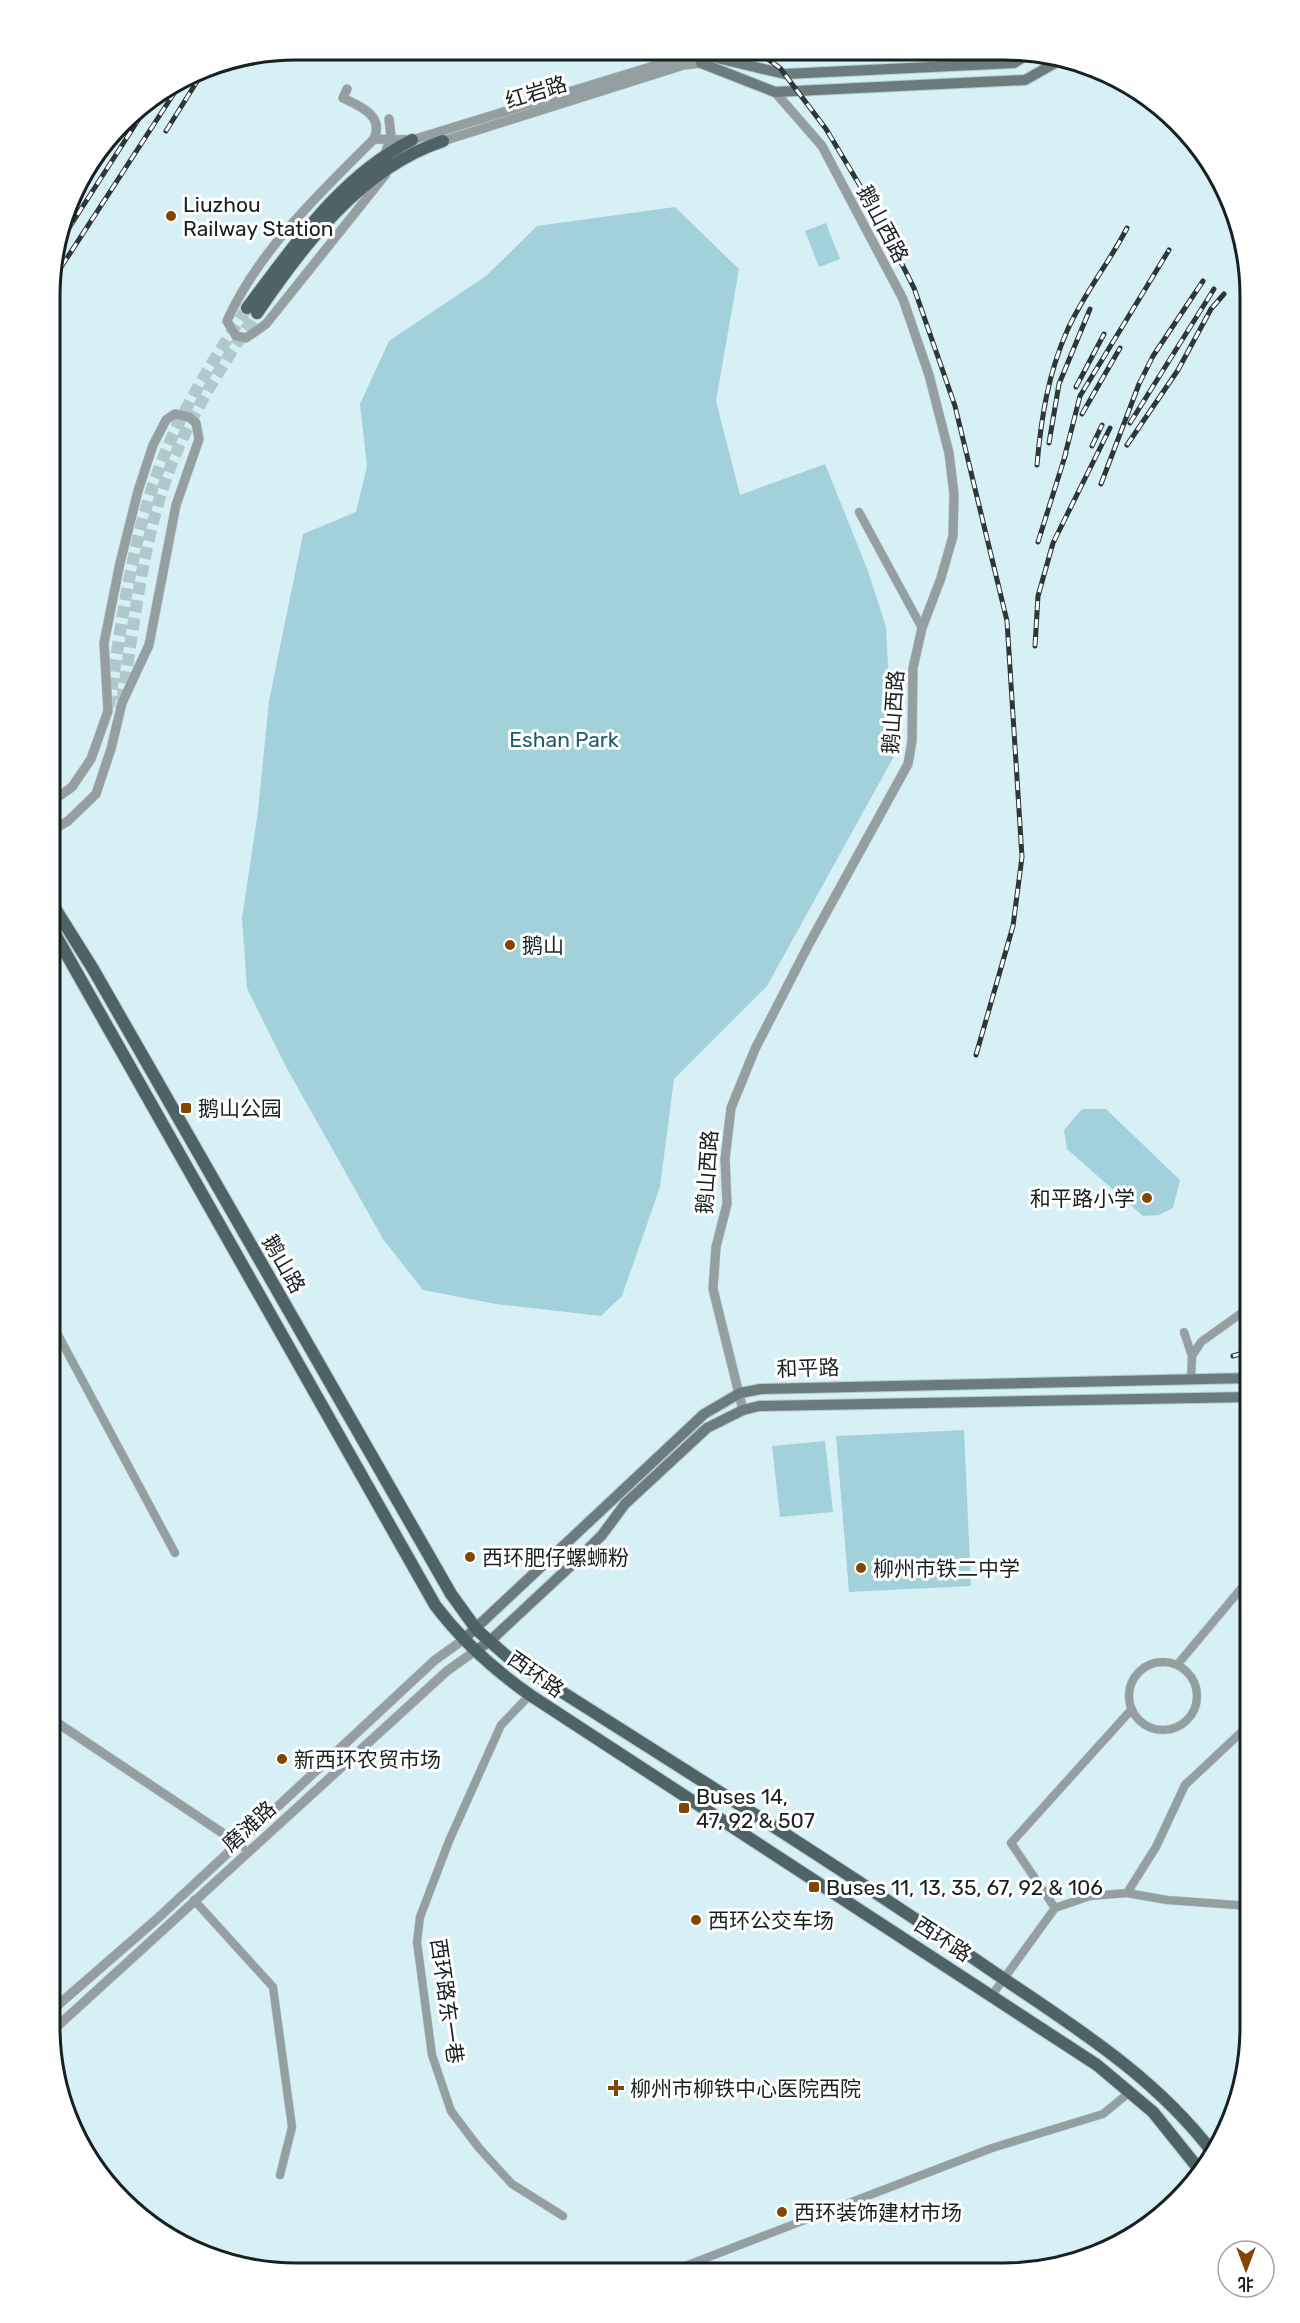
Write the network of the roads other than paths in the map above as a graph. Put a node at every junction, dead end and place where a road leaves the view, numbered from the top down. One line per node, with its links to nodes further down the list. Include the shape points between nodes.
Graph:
1 (670, 60): 11 (street, 红岩路)
2 (700, 60): 5 (street)
3 (728, 60): 4 (main road, via 785,74)
4 (1017, 61)
5 (701, 63): 8 (main road); 12 (street, 红岩路, via 684,65)
6 (1051, 65): 8 (main road, via 1025,80)
7 (347, 88): 10 (street, via 343,98 376,118 378,129)
8 (775, 92): 16 (street, 鹅山西路, via 822,146 903,299 929,375 949,453 954,494 953,536)
9 (389, 119): 13 (street, via 391,136)
10 (374, 139): 11 (street); 14 (street, via 294,219 276,244 227,321 236,336 246,338 266,324)
11 (412, 140): 13 (main road, 红岩路)
12 (443, 141): 14 (main road, 红岩路, via 419,148)
13 (385, 154): 14 (main road, 红岩路, via 341,191 306,230 252,310 342,206)
14 (395, 163)
15 (860, 512): 16 (street)
16 (922, 628): 27 (street, 鹅山西路, via 913,668 908,764 809,944 755,1049 731,1108 725,1159 727,1204 716,1247 712,1289)
17 (60, 796): 18 (street, via 72,787 91,759 108,711 104,643 120,563 153,445 166,420 176,414 189,417 196,423 199,439 176,505 149,645 122,703 96,794)
18 (60, 826)
19 (60, 917): 32 (main road, 鹅山路, via 451,1594)
20 (60, 943): 33 (main road, 鹅山路, via 435,1605)
21 (1240, 1314): 24 (street, via 1201,1342)
22 (1184, 1332): 24 (street)
23 (60, 1339): 30 (street)
24 (1192, 1356): 26 (street)
25 (1240, 1378): 26 (main road, 和平路)
26 (1191, 1380): 27 (main road, 和平路, via 841,1386 761,1389)
27 (739, 1394): 29 (street, 鹅山西路); 32 (main road, 和平路, via 704,1414)
28 (1240, 1396): 29 (main road, 和平路, via 759,1406)
29 (743, 1410): 34 (main road, 和平路, via 707,1428 625,1504 602,1535)
30 (175, 1553)
31 (1240, 1590): 36 (street)
32 (477, 1630): 33 (main road, 和平路); 34 (main road, 鹅山路)
33 (463, 1640): 35 (main road, 西环路); 41 (street, 磨滩路, via 435,1660)
34 (490, 1641): 35 (main road, 和平路); 47 (main road, 西环路, via 510,1659)
35 (475, 1651): 37 (main road, 西环路); 42 (street, 磨滩路, via 447,1671)
36 (1177, 1665): 38 (street, via 1166,1662 1143,1668 1130,1687); 38 (street, via 1196,1690 1196,1701 1187,1719 1168,1729 1158,1729 1138,1719)
37 (530, 1695): 48 (main road, 西环路); 55 (street, 西环路东一巷, via 501,1725 428,1895 417,1942 432,2055 451,2111 512,2184)
38 (1132, 1709): 46 (street, via 1011,1843)
39 (60, 1725): 41 (street)
40 (1240, 1733): 43 (street, via 1185,1785 1156,1847)
41 (239, 1844): 42 (street); 49 (street, 磨滩路)
42 (249, 1851): 44 (street, 磨滩路)
43 (1127, 1893): 45 (street); 46 (street, via 1090,1896)
44 (194, 1899): 50 (street, 磨滩路); 54 (street, via 273,1987 292,2127)
45 (1240, 1905)
46 (1055, 1908): 47 (street)
47 (1004, 1979): 48 (street); 52 (main road, 西环路, via 1143,2079 1190,2122)
48 (992, 1995): 51 (main road, 西环路)
49 (60, 2003)
50 (60, 2024)
51 (1131, 2091): 53 (main road, 西环路); 56 (street, via 1103,2114 992,2148)
52 (1208, 2146)
53 (1195, 2165)
54 (280, 2175)
55 (563, 2216)
56 (691, 2263)

